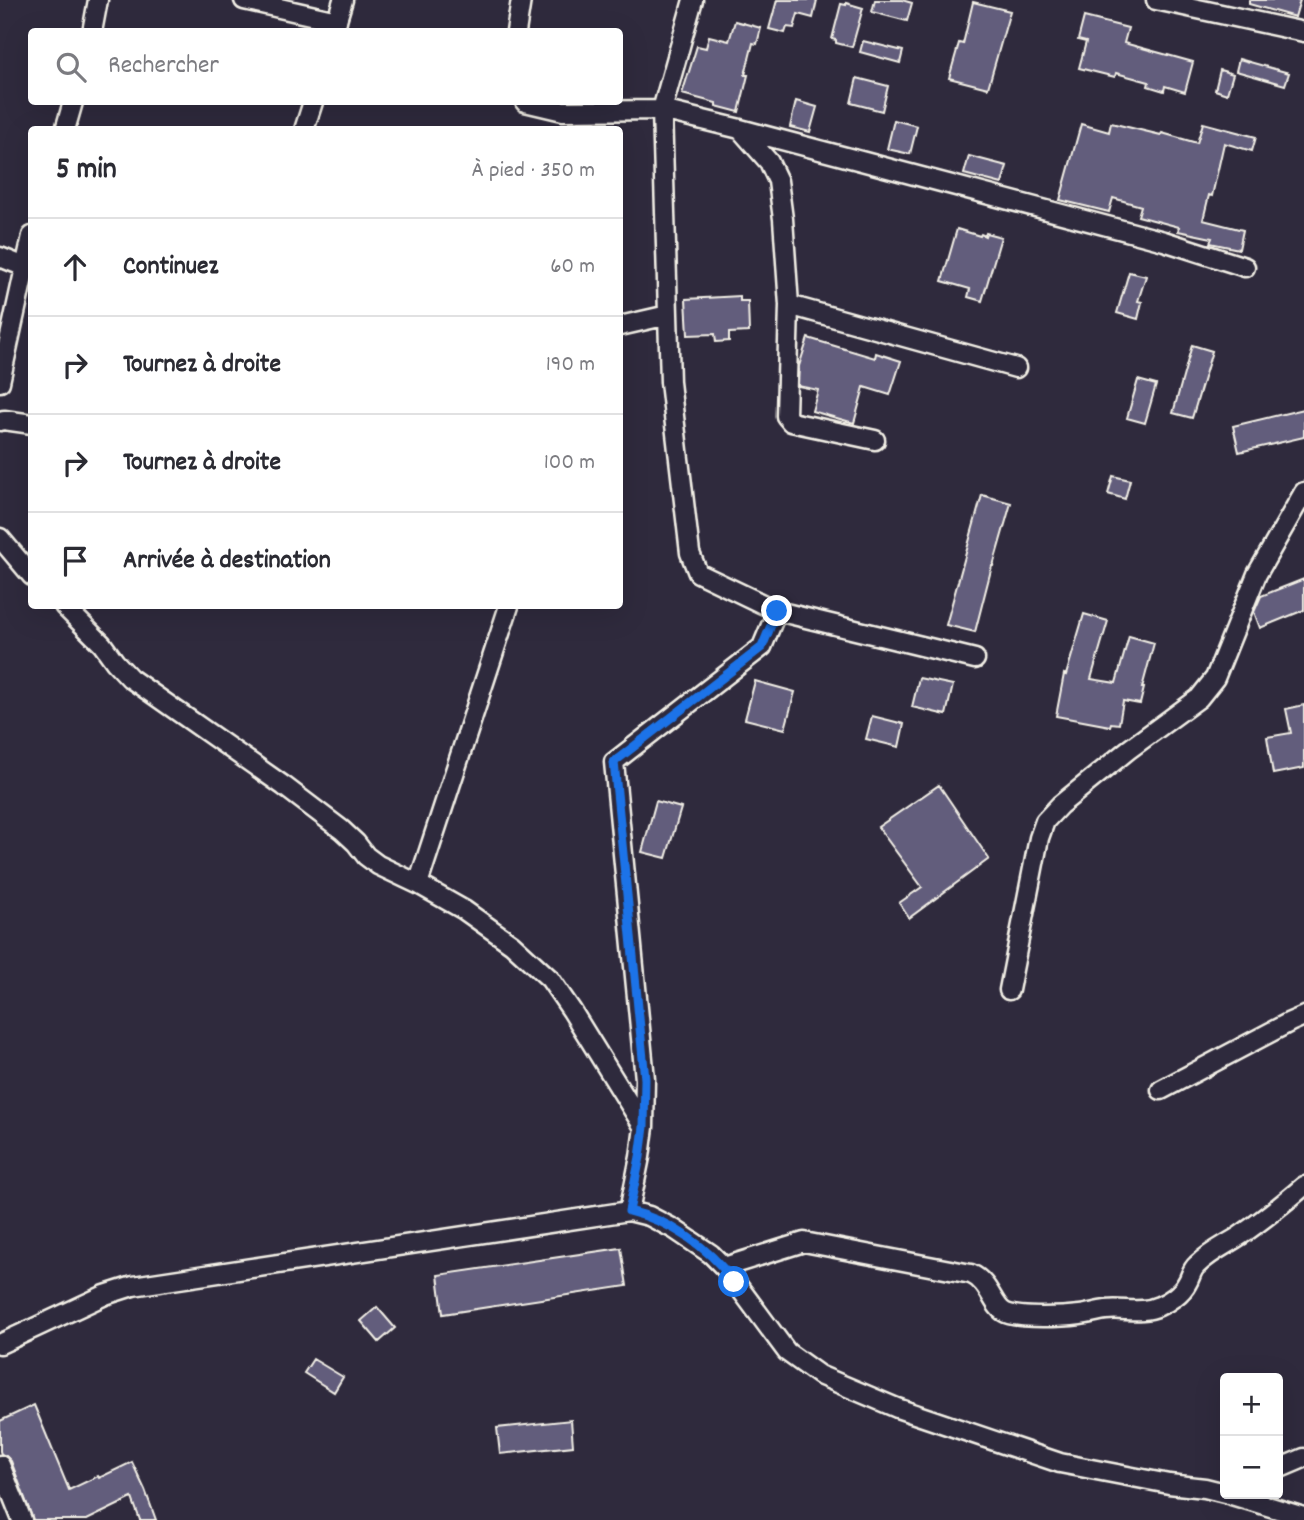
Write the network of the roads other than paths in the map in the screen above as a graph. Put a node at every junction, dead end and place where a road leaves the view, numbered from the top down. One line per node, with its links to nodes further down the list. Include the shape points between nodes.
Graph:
1 (98, 0): 8 (street)
2 (244, 0): 7 (street)
3 (344, 0): 7 (street)
4 (521, 0): 9 (street)
5 (693, 0): 14 (street)
6 (1156, 0): 10 (street)
7 (335, 26)
8 (93, 28)
9 (517, 28)
10 (1304, 32)
11 (72, 105): 15 (street)
12 (312, 105): 16 (street)
13 (540, 105): 14 (street, via 564,110)
14 (662, 110): 17 (street); 23 (street)
15 (66, 126)
16 (305, 126)
17 (740, 129): 21 (street, via 1164,241); 22 (street, via 769,162 778,181)
18 (28, 254): 20 (street)
19 (0, 257): 20 (street)
20 (25, 267): 26 (street)
21 (1245, 267)
22 (789, 305): 25 (street); 29 (street, via 786,416 791,422)
23 (668, 314): 24 (street); 35 (street, via 670,382 690,553 698,573)
24 (623, 325)
25 (1016, 368)
26 (0, 382)
27 (0, 421): 28 (street)
28 (28, 423)
29 (875, 440)
30 (1304, 492): 38 (street, via 1257,574 1215,678 1199,698 1060,804 1045,821)
31 (0, 538): 32 (street)
32 (28, 571)
33 (67, 609): 37 (street, via 130,678 284,786 342,830 378,865)
34 (508, 609): 37 (street)
35 (777, 611): 36 (street); 41 (street, via 762,647 614,762 645,1079)
36 (975, 659)
37 (418, 884): 41 (street, via 512,944 550,979)
38 (1009, 990)
39 (1304, 1016): 40 (street)
40 (1160, 1090)
41 (644, 1127): 43 (street)
42 (1304, 1186): 44 (street, via 1198,1264 1186,1286 1149,1310 1039,1317 1006,1313 984,1283 971,1274 804,1242)
43 (629, 1211): 44 (street, via 674,1229); 45 (street, via 133,1286)
44 (724, 1267): 49 (street, via 788,1352 820,1375 897,1408 1060,1463)
45 (0, 1344)
46 (1304, 1458): 48 (street)
47 (0, 1465): 52 (street)
48 (1283, 1466)
49 (1220, 1491)
50 (1248, 1499): 51 (street)
51 (1304, 1517)
52 (22, 1520)

